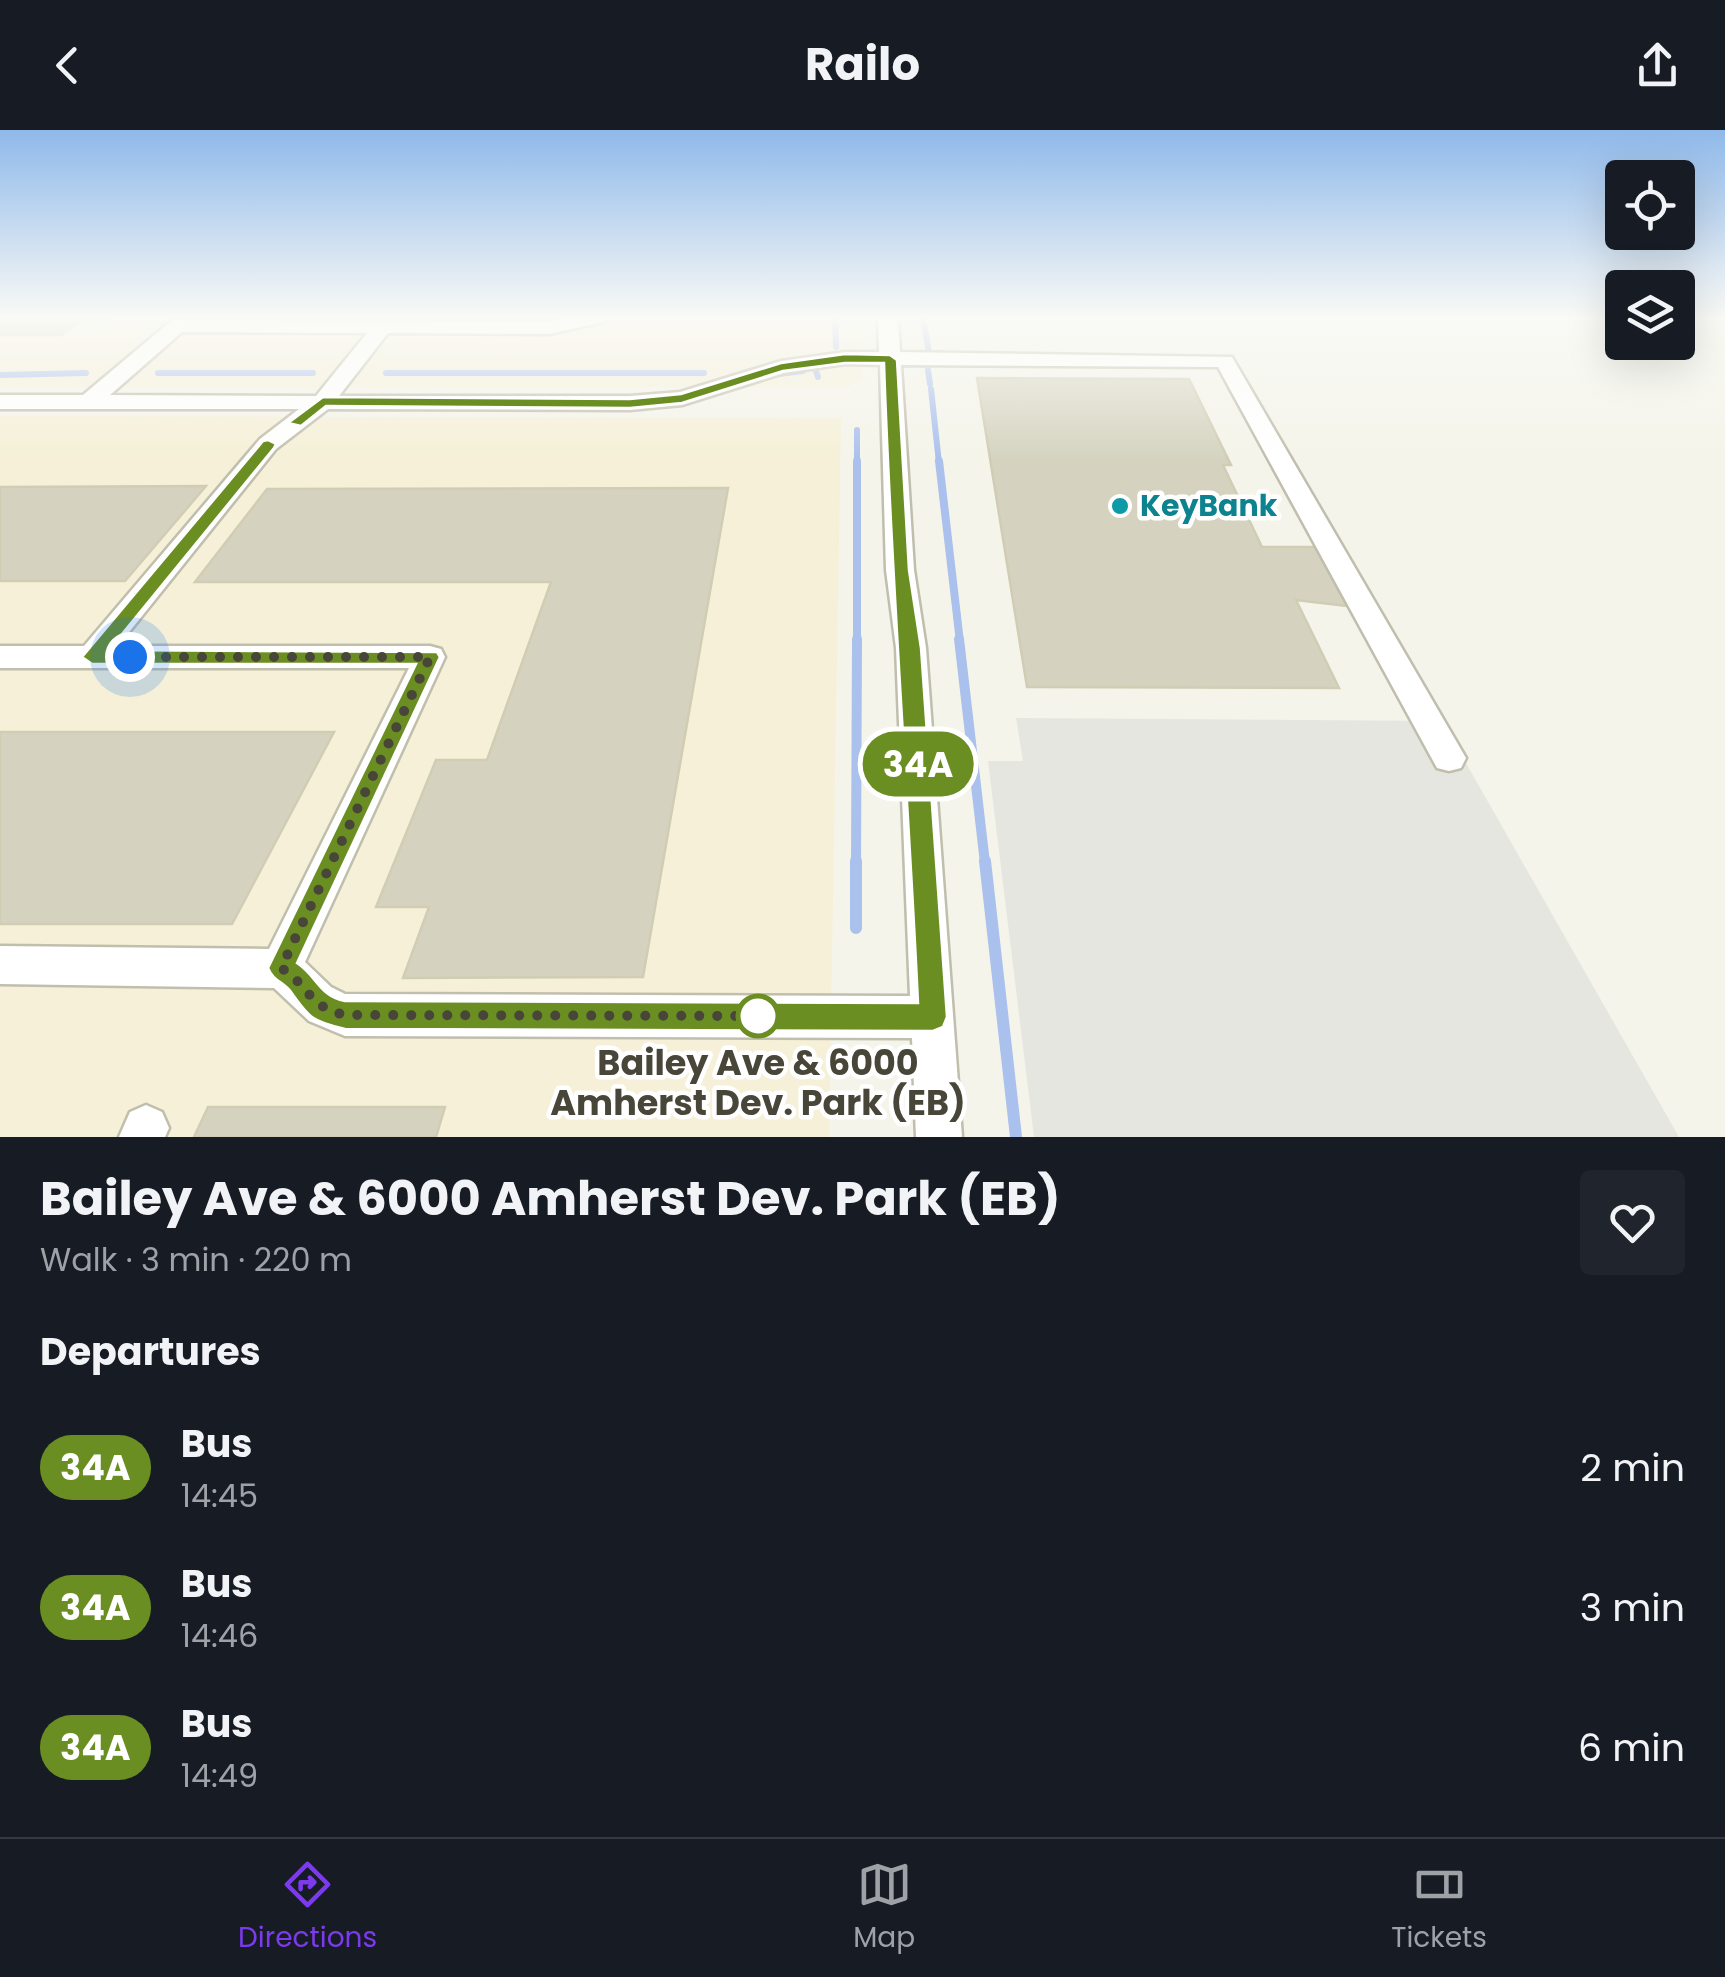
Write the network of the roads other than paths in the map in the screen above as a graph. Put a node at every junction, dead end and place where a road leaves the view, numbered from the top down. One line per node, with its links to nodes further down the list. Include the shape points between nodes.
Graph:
1 (132, 365): 7 (street)
2 (352, 365): 8 (street)
3 (795, 365): 8 (street, via 682,398 630,403)
4 (890, 365): 14 (street)
5 (1227, 365): 11 (street)
6 (0, 402): 7 (street)
7 (89, 402): 8 (street)
8 (323, 402): 10 (street, via 268,444)
9 (0, 657): 10 (street)
10 (92, 657): 13 (street, via 430,657)
11 (1449, 758)
12 (0, 966): 13 (street)
13 (281, 968): 14 (street, via 323,1010 345,1015)
14 (933, 1017): 15 (street)
15 (939, 1137)

